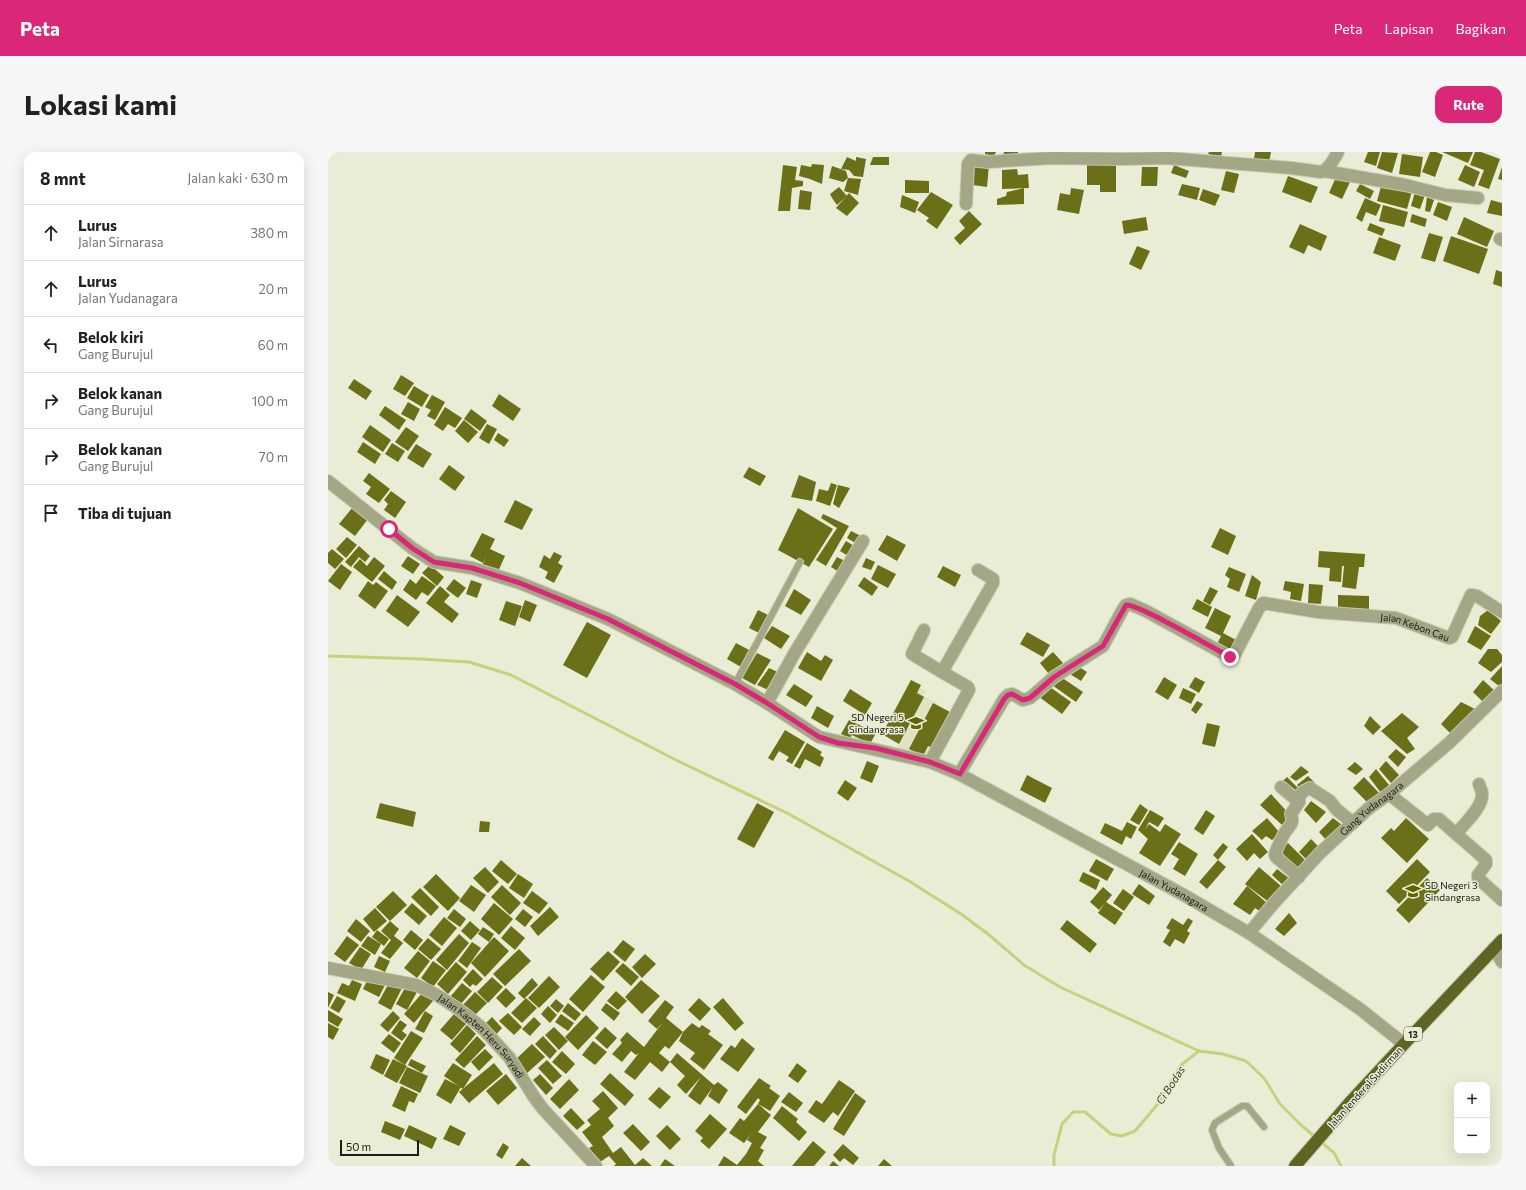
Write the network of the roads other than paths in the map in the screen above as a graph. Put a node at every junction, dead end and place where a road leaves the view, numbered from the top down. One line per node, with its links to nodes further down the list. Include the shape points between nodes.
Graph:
1 (1338, 152): 3 (street)
2 (1023, 156): 3 (street, via 1167,158); 5 (street, via 988,162 971,160 968,164)
3 (1324, 171): 4 (street)
4 (1478, 198)
5 (966, 204)
6 (328, 481): 13 (street, Jalan Yudanagara, via 412,548 434,562 472,568 520,583 608,619)
7 (863, 541): 15 (street)
8 (800, 562): 13 (lane)
9 (978, 570): 12 (street, via 991,577 993,584)
10 (1502, 612): 17 (street, Jalan Kebon Cau, via 1477,596 1471,595 1452,637 1449,638 1396,618 1318,612 1263,603 1258,608 1236,654 1230,657 1146,612 1130,604 1126,605 1103,646 1054,677 1030,698 1023,700 1012,694 1004,699)
11 (924, 630): 12 (street, via 912,654)
12 (942, 672): 16 (street, via 969,689)
13 (735, 684): 15 (street, Jalan Yudanagara)
14 (1502, 691): 20 (street, Gang Yudanagara, via 1449,743)
15 (767, 703): 16 (street, Jalan Yudanagara, via 819,737)
16 (930, 762): 17 (street, Jalan Yudanagara)
17 (960, 774): 26 (street, Jalan Yudanagara)
18 (1479, 784): 23 (street, via 1483,794 1481,802)
19 (1281, 787): 21 (street)
20 (1389, 794): 22 (street, Gang Yudanagara); 23 (street, via 1428,825 1434,819 1439,819)
21 (1299, 802): 22 (street, via 1299,796 1310,788 1330,801); 24 (street, via 1291,814 1292,824 1284,833 1275,855)
22 (1353, 823): 24 (street, Gang Yudanagara, via 1321,852)
23 (1456, 834): 25 (street, via 1486,860 1478,878)
24 (1299, 877): 26 (street, Gang Yudanagara)
25 (1502, 900)
26 (1248, 932): 30 (street, Jalan Yudanagara, via 1360,1009)
27 (1498, 944): 28 (street); 30 (highway, Jalan Jenderal Sudirman / 13)
28 (1502, 962)
29 (328, 968): 32 (street, Jalan Kapten Heru Suryadi, via 416,985 438,995 461,1011 509,1057 534,1097)
30 (1404, 1044): 34 (highway, Jalan Jenderal Sudirman / 13)
31 (1264, 1127): 33 (lane, via 1247,1106 1242,1106 1215,1123 1212,1130 1219,1148)
32 (596, 1166)
33 (1231, 1166)
34 (1295, 1166)

